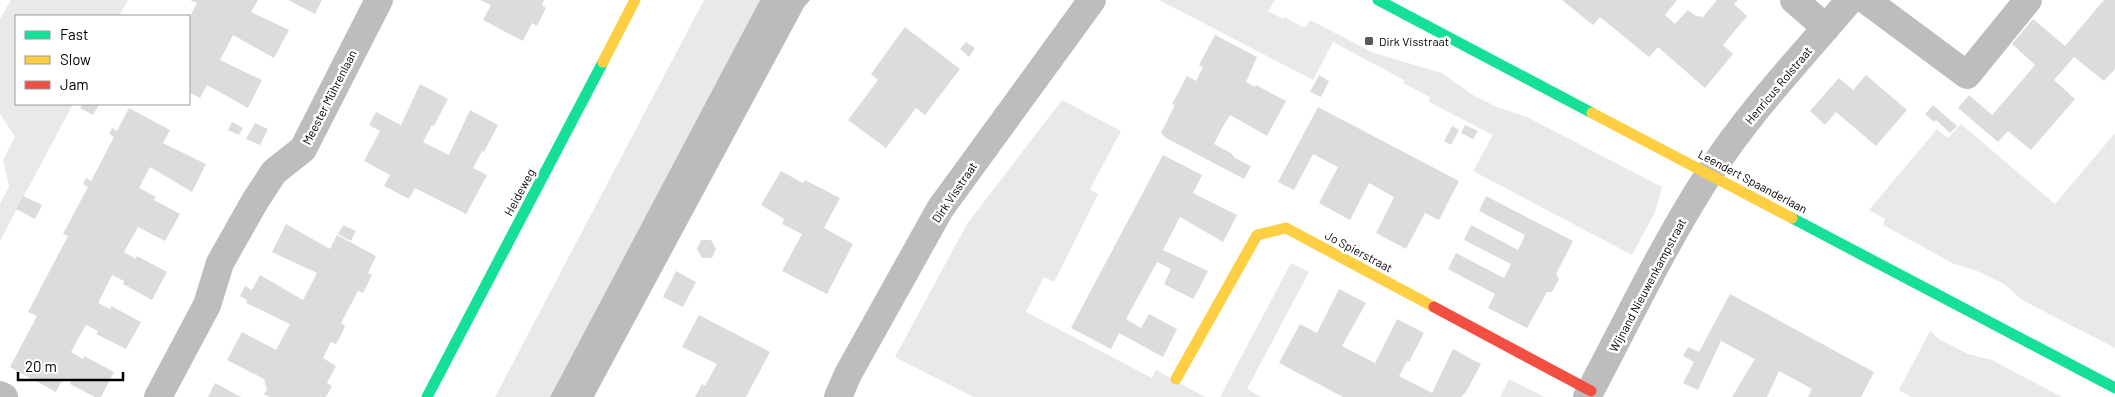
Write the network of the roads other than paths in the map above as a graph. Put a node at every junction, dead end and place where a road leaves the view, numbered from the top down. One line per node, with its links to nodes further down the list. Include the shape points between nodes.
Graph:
1 (379, 0): 16 (street, Meester Mührenlaan, via 302,149 274,172 228,247 207,305)
2 (635, 0): 17 (street, Heideweg)
3 (1092, 0): 18 (street, Dirk Visstraat, via 940,209)
4 (1378, 0): 10 (street, Leendert Spaanderlaan)
5 (1794, 0): 9 (street)
6 (1850, 0): 9 (street, Henricus Rolstraat)
7 (1866, 0): 8 (street, via 1967,75)
8 (2028, 0)
9 (1826, 28): 10 (street, Henricus Rolstraat, via 1757,109)
10 (1710, 173): 12 (street, Leendert Spaanderlaan); 13 (street, Wijnand Nieuwenkampstraat, via 1666,247)
11 (1176, 379): 13 (street, Jo Spierstraat, via 1257,236 1286,228)
12 (2115, 388)
13 (1589, 394)
14 (0, 395): 15 (street)
15 (4, 397)
16 (158, 397)
17 (427, 397)
18 (838, 397)

